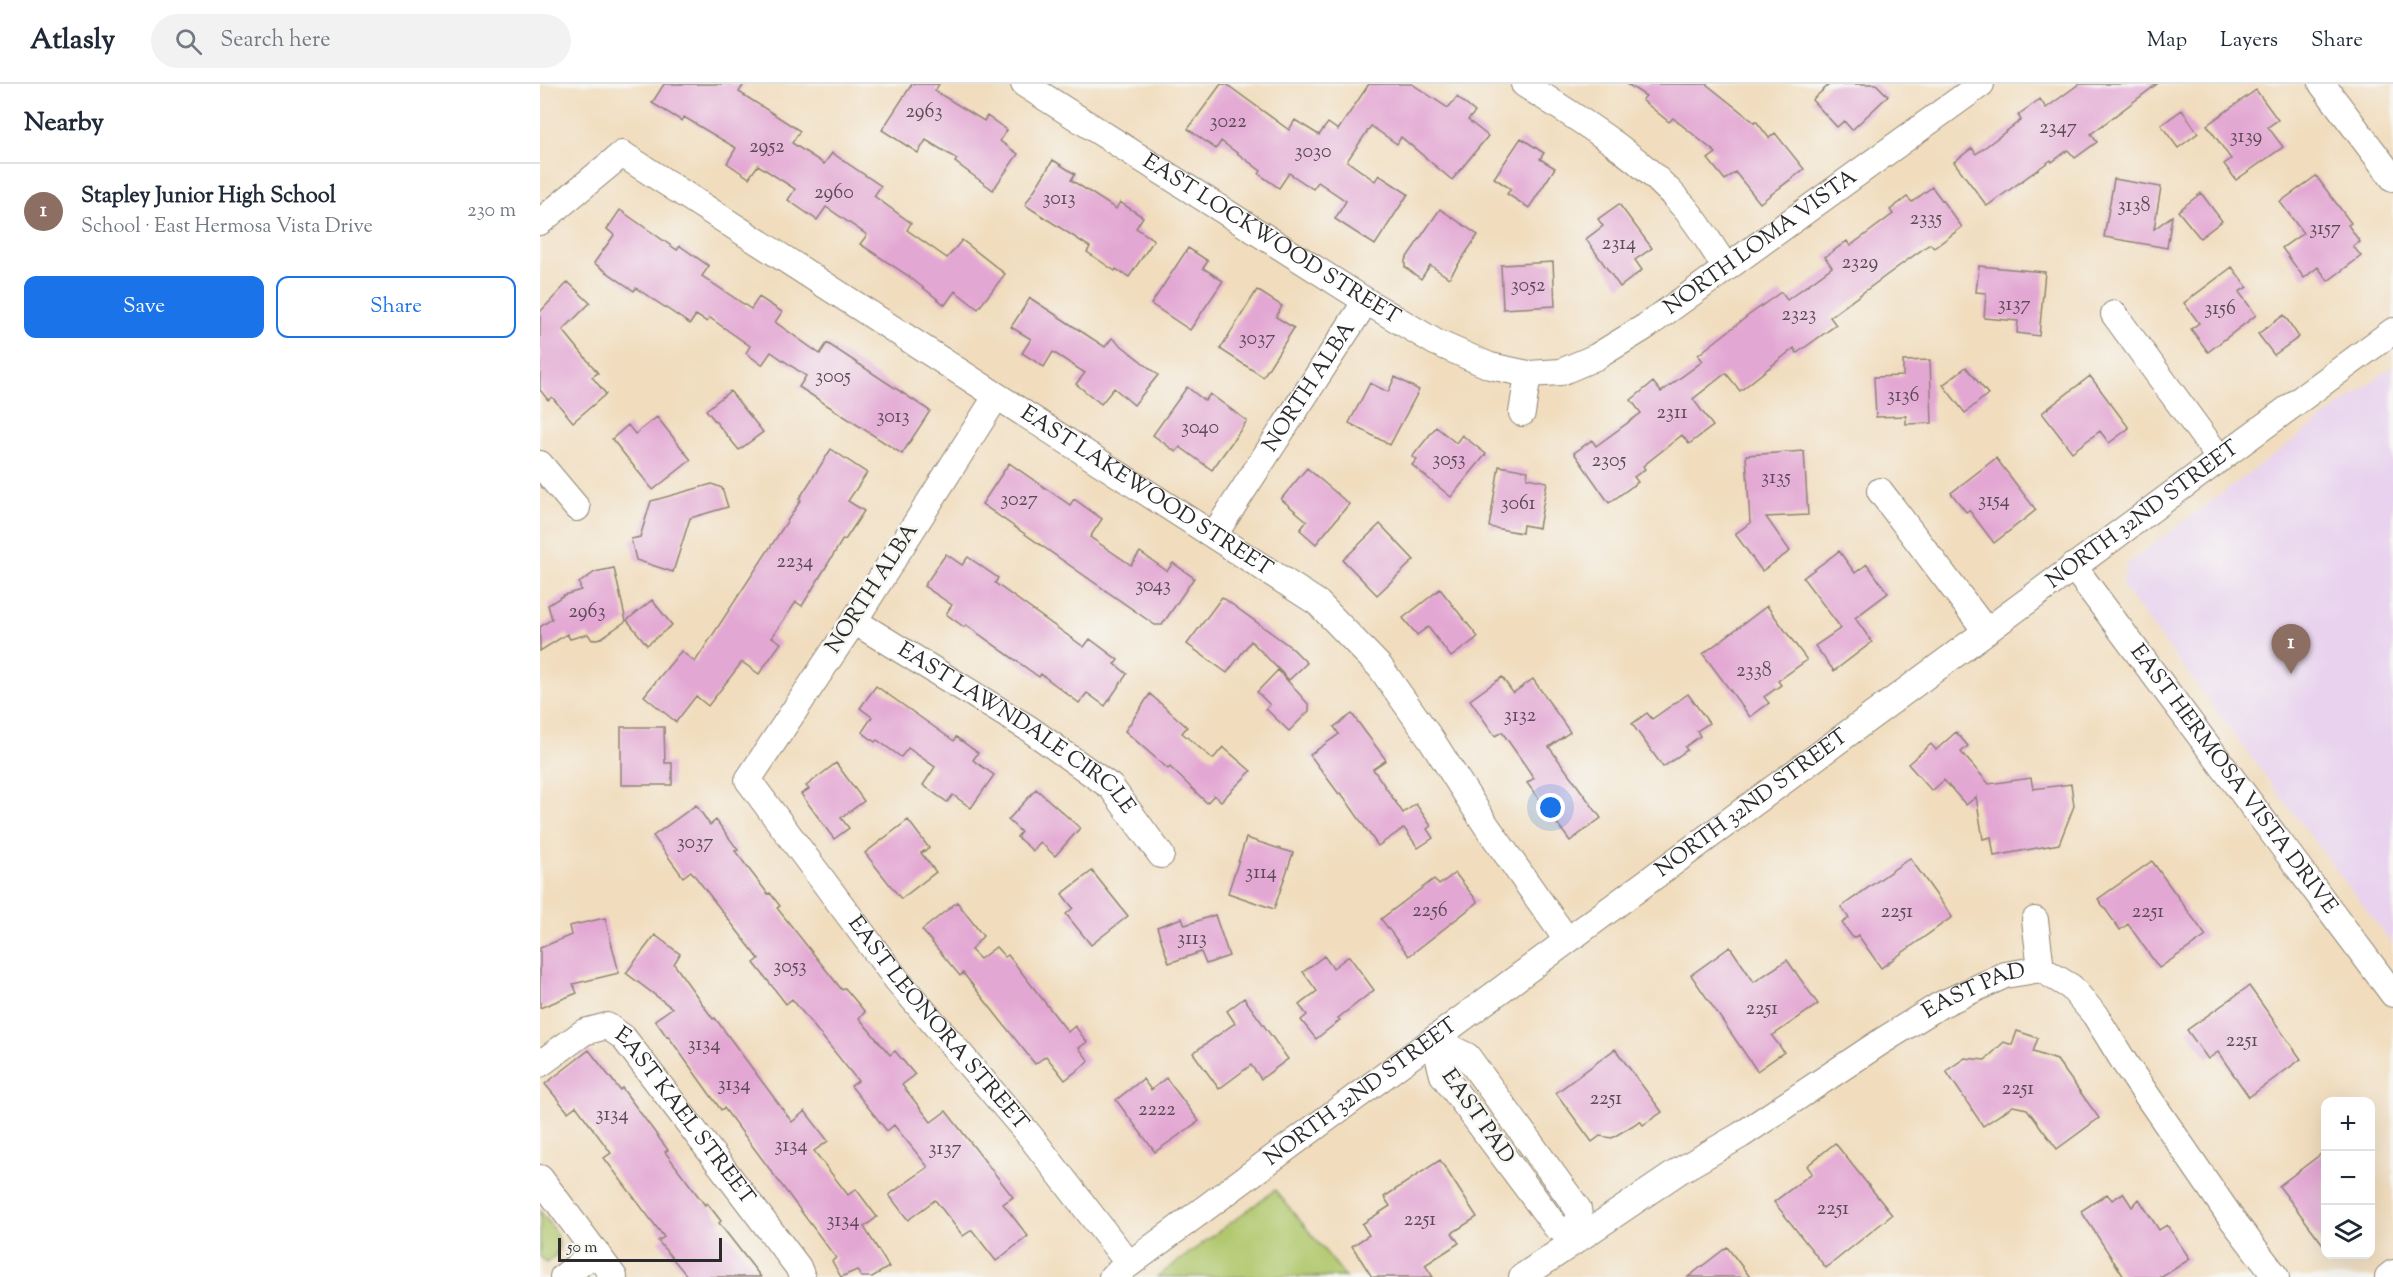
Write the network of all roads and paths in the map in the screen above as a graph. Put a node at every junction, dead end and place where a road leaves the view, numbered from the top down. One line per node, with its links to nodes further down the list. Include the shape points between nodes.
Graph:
1 (1024, 84): 9 (street, EAST LOCKWOOD STREET)
2 (1524, 84): 8 (street, via 1643,165 1684,207)
3 (1981, 84): 5 (street, NORTH LOMA VISTA)
4 (2322, 84): 6 (street)
5 (1954, 92): 8 (street, NORTH LOMA VISTA)
6 (2393, 178)
7 (540, 222): 13 (street, EAST LAKEWOOD STREET, via 622,154)
8 (1726, 267): 12 (street, NORTH LOMA VISTA, via 1645,327 1596,357 1561,372)
9 (1366, 301): 12 (street, EAST LOCKWOOD STREET, via 1435,342 1490,366); 19 (street, NORTH ALBA)
10 (2115, 314): 15 (street)
11 (2393, 331): 15 (street, NORTH 32ND STREET)
12 (1528, 374): 14 (street)
13 (996, 397): 19 (street, EAST LAKEWOOD STREET); 21 (street, NORTH ALBA)
14 (1522, 413)
15 (2220, 459): 20 (street, NORTH 32ND STREET)
16 (540, 464): 18 (street)
17 (1880, 491): 22 (street)
18 (577, 508)
19 (1214, 535): 26 (street, EAST LAKEWOOD STREET, via 1318,603 1380,667)
20 (2073, 567): 22 (street, NORTH 32ND STREET); 28 (street, EAST HERMOSA VISTA DRIVE)
21 (854, 621): 23 (street, NORTH ALBA); 24 (street, EAST LAWNDALE CIRCLE, via 1028,728 1111,787)
22 (1986, 632): 26 (street, NORTH 32ND STREET)
23 (748, 780): 34 (street, EAST LEONORA STREET, via 897,980 1030,1136)
24 (1161, 855)
25 (2035, 920): 27 (street)
26 (1567, 940): 29 (street, NORTH 32ND STREET)
27 (2041, 969): 32 (street, EAST PAD, via 2005,975 1940,1005); 40 (street, EAST PAD, via 2071,987 2095,1016 2229,1215)
28 (2393, 994)
29 (1434, 1040): 32 (street, EAST PAD, via 1467,1056 1578,1209); 34 (street, NORTH 32ND STREET)
30 (540, 1064): 38 (street, EAST KAEL STREET, via 584,1032 607,1026 623,1037)
31 (540, 1178): 33 (street)
32 (1582, 1236): 39 (street, EAST PAD)
33 (596, 1252): 36 (street); 37 (street)
34 (1120, 1271)
35 (2393, 1273): 41 (street)
36 (563, 1277)
37 (614, 1277)
38 (802, 1277)
39 (1522, 1277)
40 (2276, 1277)
41 (2388, 1277)

